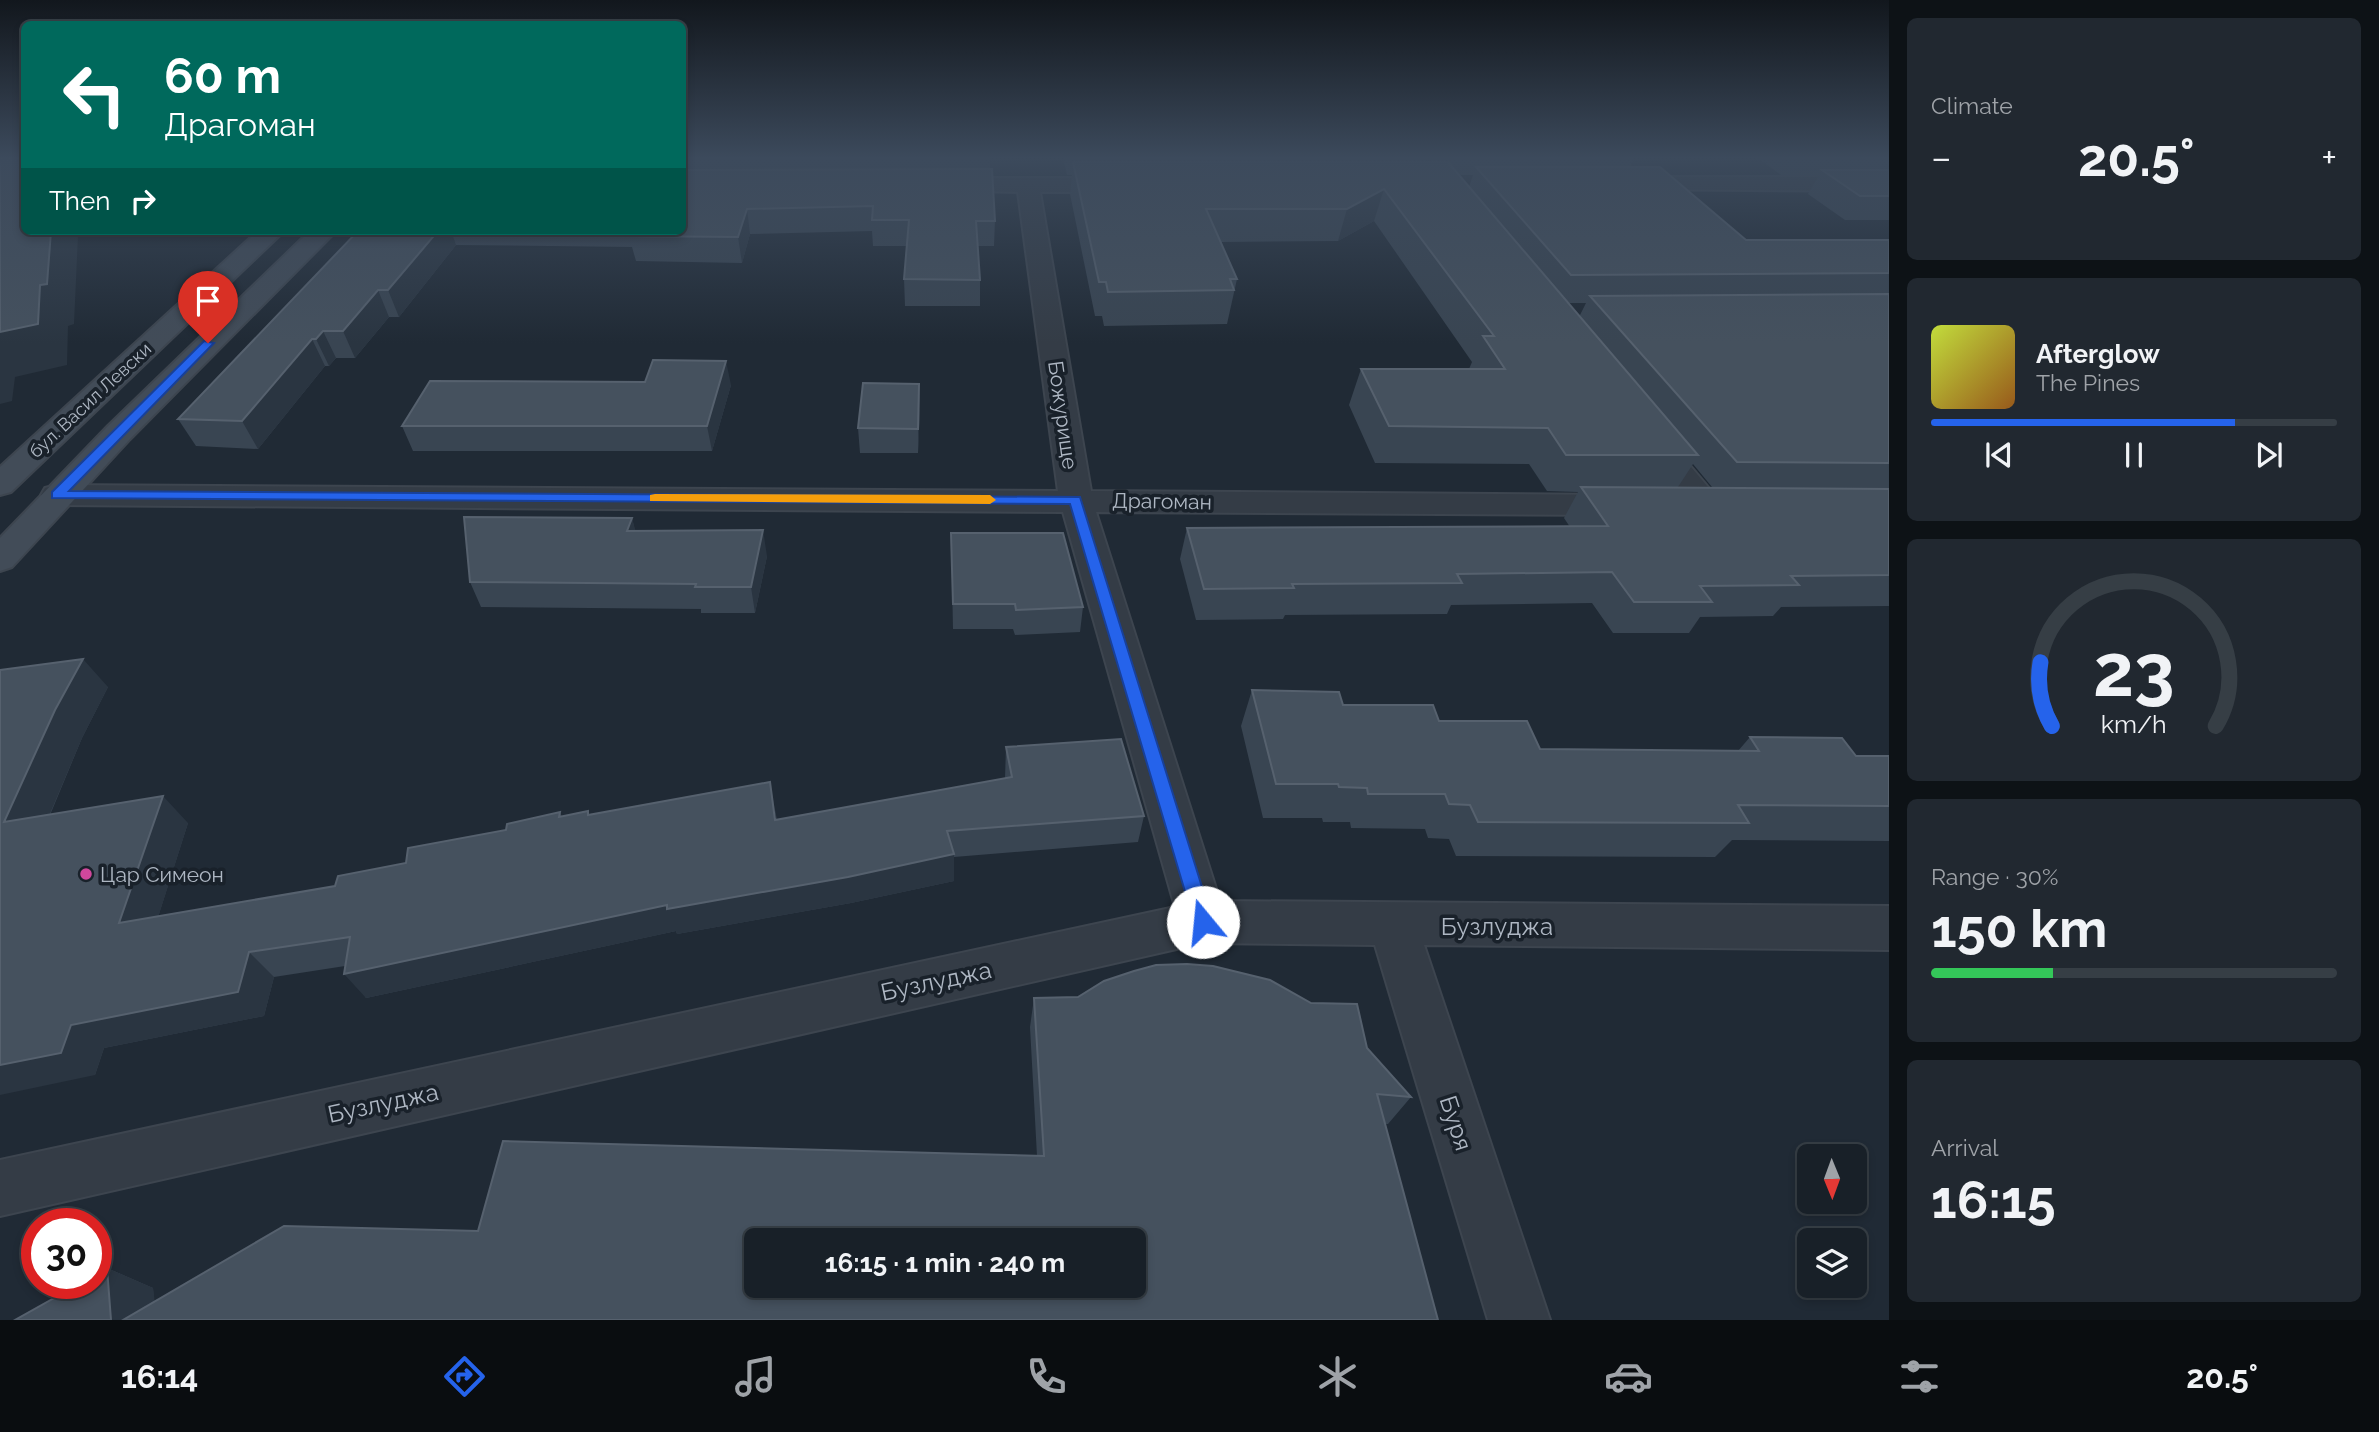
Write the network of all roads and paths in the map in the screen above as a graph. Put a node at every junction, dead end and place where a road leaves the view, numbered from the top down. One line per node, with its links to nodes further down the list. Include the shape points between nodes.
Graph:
1 (1033, 220): 7 (street, Божурище)
2 (268, 235): 5 (main road, бул. Васил Левски)
3 (320, 235): 6 (main road, бул. Васил Левски)
4 (1636, 421): 7 (street, Драгоман, via 1719,506)
5 (0, 485)
6 (57, 495): 7 (street, Драгоман); 8 (main road, бул. Васил Левски)
7 (1076, 500): 9 (street, Божурище)
8 (0, 559)
9 (1203, 922): 10 (street, Бузлуджа); 12 (street, Бузлуджа)
10 (1393, 925): 11 (street, Бузлуджа); 13 (street, Буря)
11 (1889, 928)
12 (0, 1188)
13 (1519, 1320)

